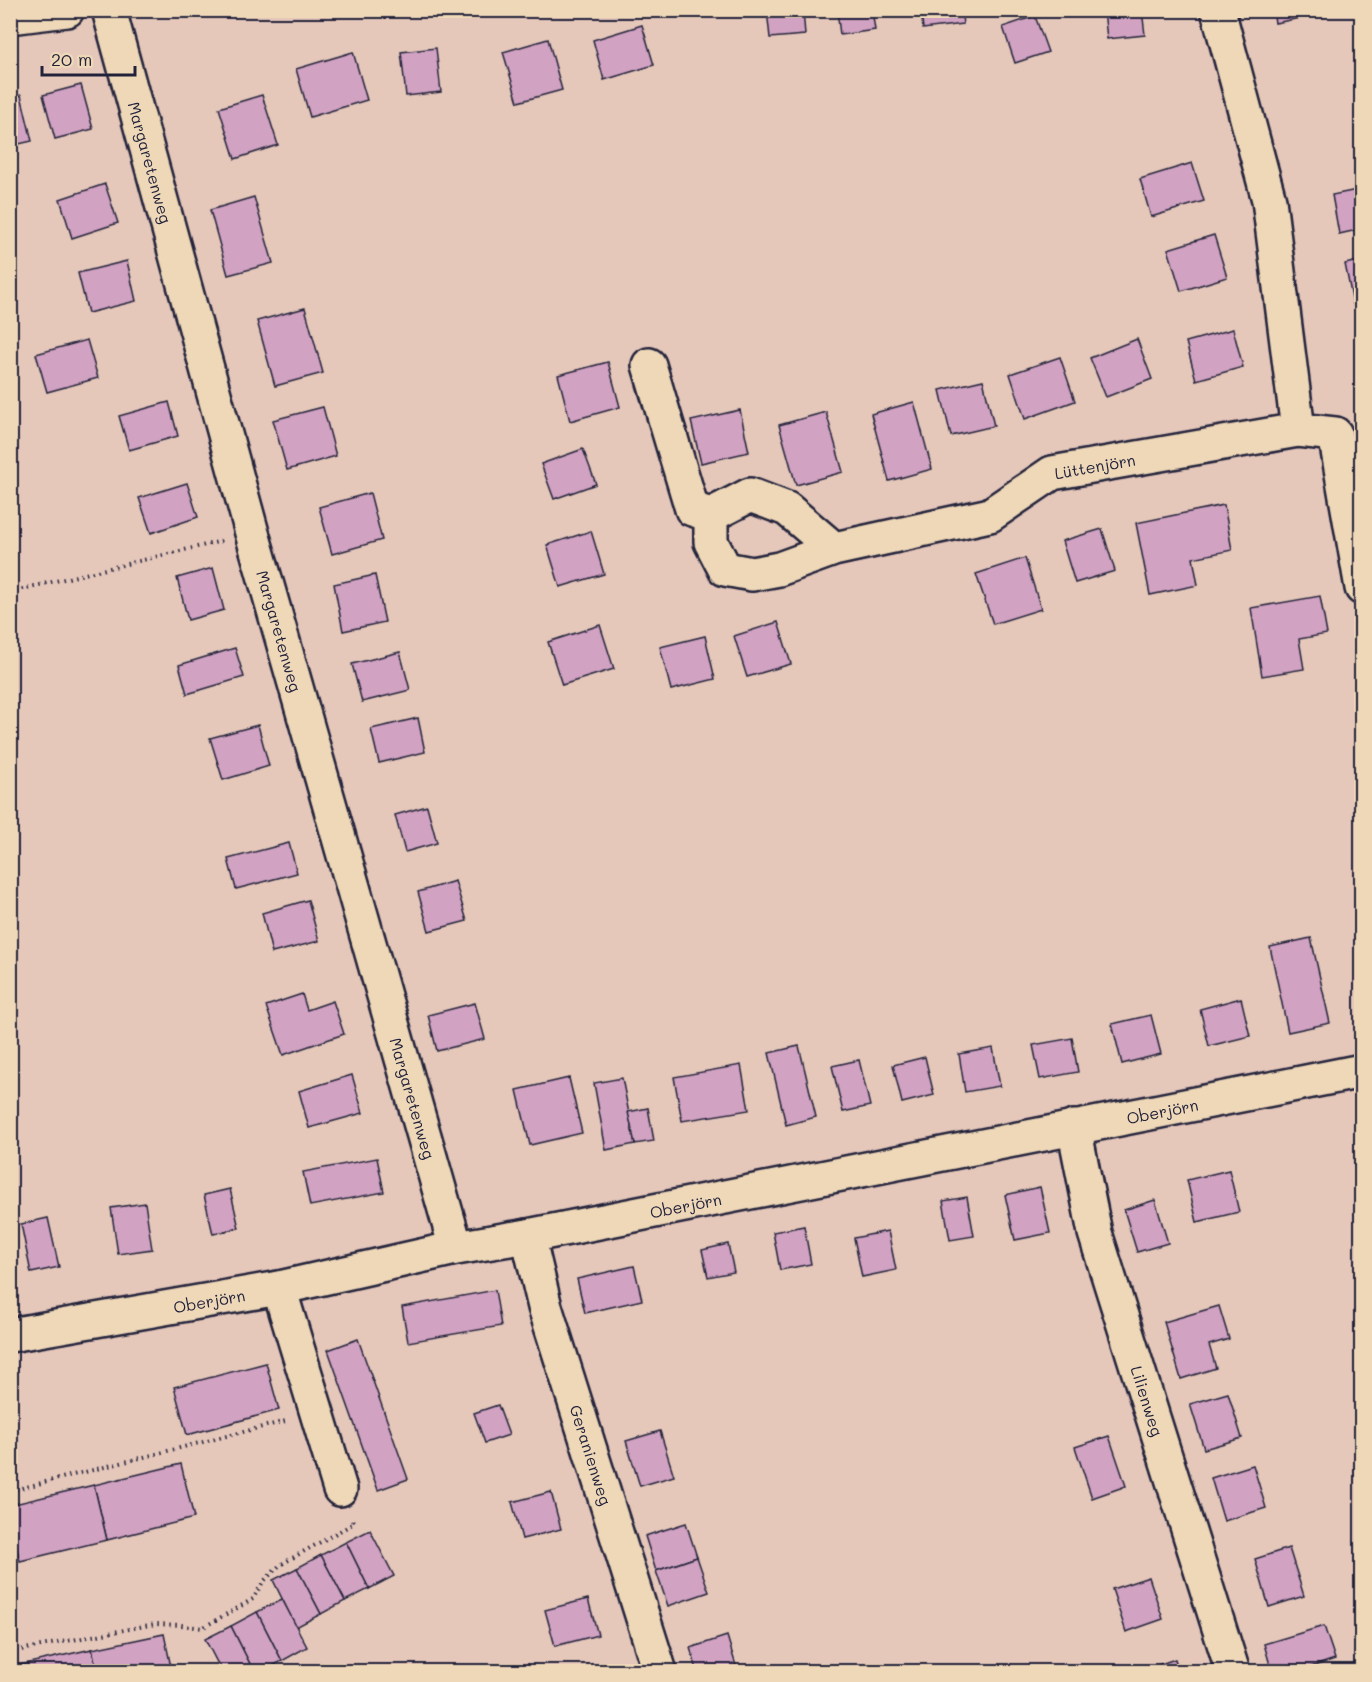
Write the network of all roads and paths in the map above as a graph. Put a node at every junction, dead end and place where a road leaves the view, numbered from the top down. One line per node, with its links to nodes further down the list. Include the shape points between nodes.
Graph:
1 (68, 10): 4 (street)
2 (109, 10): 8 (street, Margaretenweg)
3 (1218, 10): 6 (street, via 1269,200)
4 (10, 17)
5 (650, 364): 7 (street, via 692,509)
6 (1298, 430): 9 (street, Lüttenjörn, via 1052,473 990,515); 10 (street, Lüttenjörn, via 1335,434)
7 (711, 515): 9 (street, via 750,495 787,509); 9 (street, Lüttenjörn, via 711,542 725,569 752,574 779,569)
8 (252, 533): 11 (path); 15 (street, Margaretenweg)
9 (834, 549)
10 (1362, 588)
11 (10, 592)
12 (1362, 1071): 13 (street, Oberjörn)
13 (1074, 1127): 14 (street, Oberjörn); 23 (street, Lilienweg, via 1095,1233)
14 (528, 1236): 15 (street, Oberjörn); 22 (street, Geranienweg, via 546,1307)
15 (456, 1248): 16 (street, Oberjörn)
16 (279, 1288): 17 (street, Oberjörn); 19 (street)
17 (10, 1335)
18 (286, 1412): 20 (path, via 286,1422)
19 (340, 1489): 21 (path, via 354,1523 280,1565 253,1599 202,1629 155,1624)
20 (10, 1491)
21 (10, 1652)
22 (660, 1671)
23 (1233, 1671)

